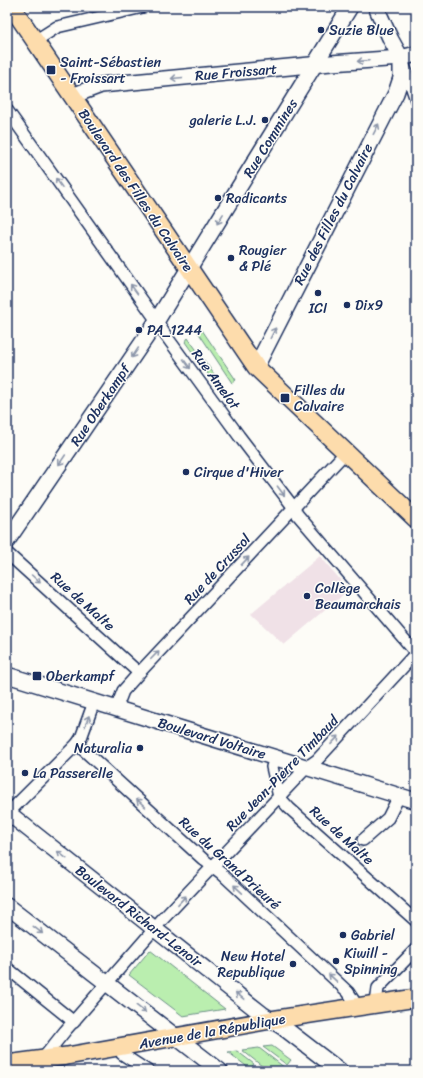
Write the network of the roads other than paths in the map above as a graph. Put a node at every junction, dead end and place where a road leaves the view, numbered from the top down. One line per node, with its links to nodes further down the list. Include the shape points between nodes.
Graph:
1 (143, 7): 5 (street, via 57,27)
2 (350, 7): 9 (street, Rue Commines)
3 (376, 7): 8 (street)
4 (14, 10): 5 (main road, Boulevard des Filles du Calvaire)
5 (34, 41): 10 (main road, Boulevard des Filles du Calvaire)
6 (416, 47): 8 (street)
7 (416, 54): 8 (street, Rue Froissart)
8 (401, 58): 9 (street, Rue Froissart, one-way to 9); 11 (street); 15 (street, Rue des Filles du Calvaire, one-way to 8, via 396,93 401,78)
9 (315, 65): 10 (street, Rue Froissart, one-way to 10, via 101,85); 13 (street, Rue Commines, one-way to 13)
10 (72, 96): 13 (main road, Boulevard des Filles du Calvaire)
11 (416, 100)
12 (8, 114): 14 (street, Rue Amelot, one-way to 12)
13 (189, 268): 14 (street, Rue Oberkampf); 15 (main road, Boulevard des Filles du Calvaire)
14 (157, 321): 17 (street, Rue Amelot, one-way to 17, via 238,436); 19 (street, Rue Oberkampf, one-way to 19)
15 (256, 367): 16 (main road, Boulevard des Filles du Calvaire)
16 (345, 453): 17 (street, Rue de Crussol); 18 (main road, Boulevard des Filles du Calvaire)
17 (294, 508): 21 (street, Rue Amelot); 22 (street, Rue de Crussol, one-way to 17)
18 (416, 519)
19 (7, 541)
20 (7, 553): 22 (street, Rue de Malte, one-way to 22)
21 (416, 653): 28 (street, Rue Jean-Pierre Timbaud, one-way to 21, via 317,760)
22 (139, 672): 25 (street, Rue de Crussol, via 123,692)
23 (7, 675): 24 (street, Boulevard Voltaire)
24 (94, 702): 25 (street, Boulevard Voltaire); 26 (street, one-way to 24)
25 (116, 709): 27 (street, Boulevard Voltaire)
26 (77, 744): 32 (street); 34 (street, Rue du Grand Prieuré, one-way to 26)
27 (275, 758): 28 (street, Boulevard Voltaire); 30 (street, Rue de Malte, via 272,767)
28 (307, 767): 29 (street, Boulevard Voltaire); 30 (street, Rue Jean-Pierre Timbaud)
29 (399, 796): 31 (street, Boulevard Voltaire); 33 (street, via 388,818)
30 (280, 797): 34 (street, Rue Jean-Pierre Timbaud); 36 (street, Rue de Malte, via 289,808 348,854)
31 (416, 801)
32 (8, 812): 37 (street, Boulevard Richard-Lenoir, one-way to 32)
33 (363, 840)
34 (213, 867): 37 (street, Rue Jean-Pierre Timbaud, one-way to 34); 43 (street, Rue du Grand Prieuré, one-way to 34, via 348,992)
35 (7, 906): 40 (street, one-way to 40)
36 (416, 921)
37 (152, 932): 40 (street, Rue Jean-Pierre Timbaud); 44 (street, Boulevard Richard-Lenoir, one-way to 37)
38 (416, 949): 42 (street, via 378,988)
39 (7, 968): 45 (street)
40 (107, 984): 45 (street, Rue Jean-Pierre Timbaud); 46 (street, one-way to 46)
41 (416, 998): 42 (main road, Avenue de la République)
42 (376, 1004): 43 (main road, Avenue de la République)
43 (358, 1007): 44 (main road, Avenue de la République)
44 (271, 1020): 46 (main road, Avenue de la République); 51 (street, Boulevard Richard-Lenoir)
45 (74, 1022): 48 (street, Rue Jean-Pierre Timbaud)
46 (177, 1037): 47 (main road, Avenue de la République); 50 (street)
47 (121, 1047): 48 (main road, Avenue de la République); 49 (street, via 122,1054)
48 (24, 1065)
49 (148, 1071)
50 (220, 1071)
51 (340, 1071)

